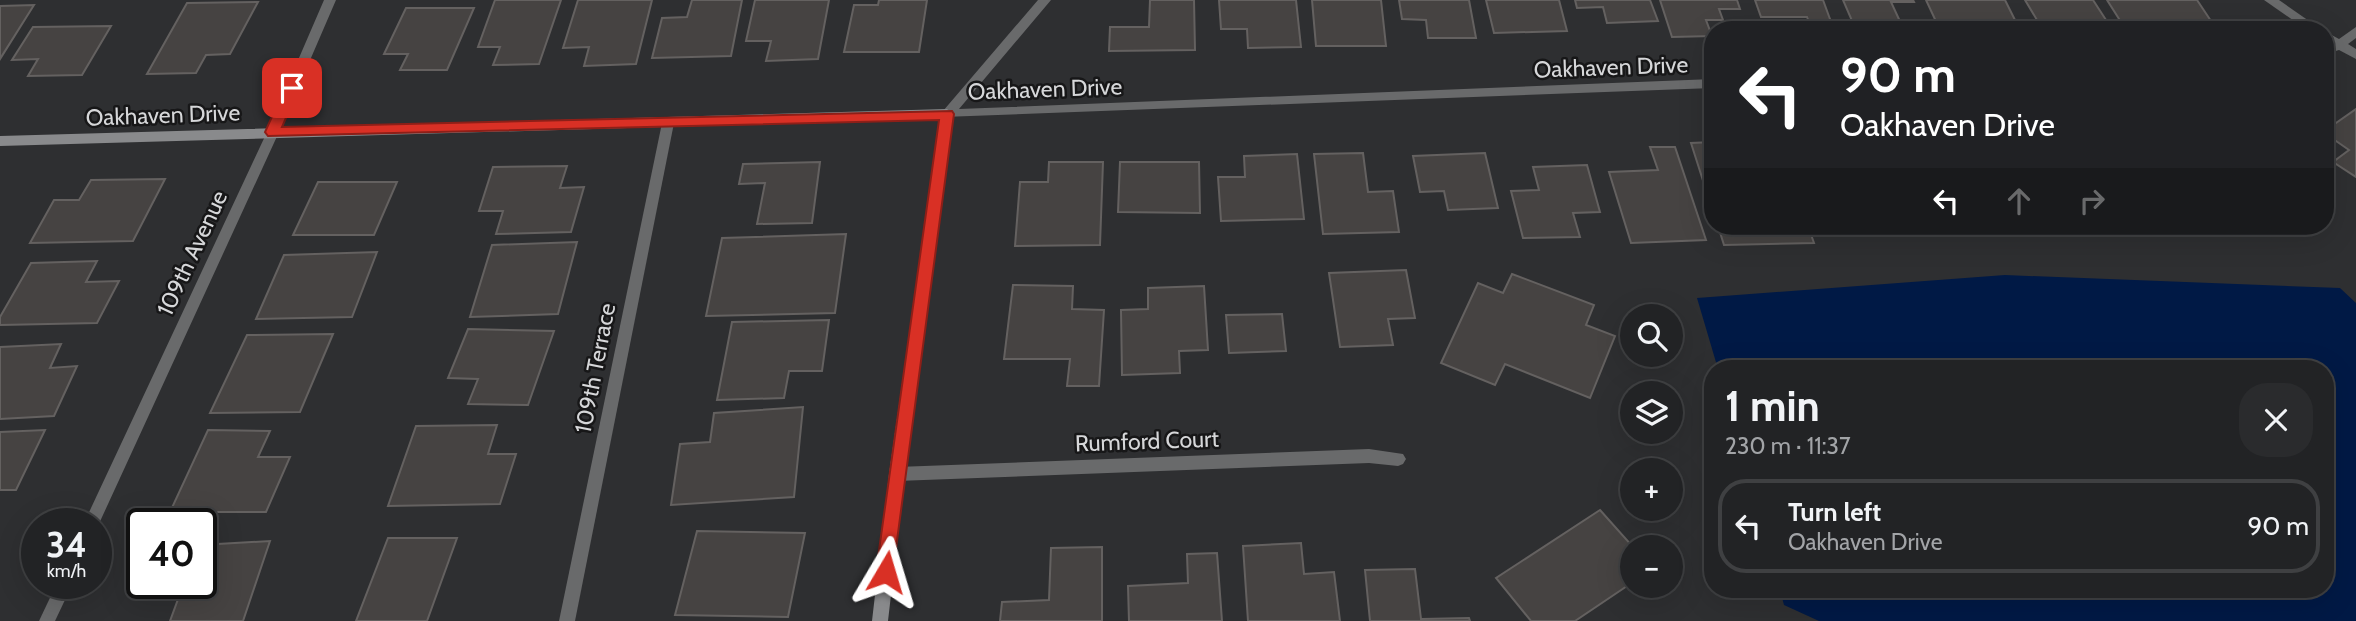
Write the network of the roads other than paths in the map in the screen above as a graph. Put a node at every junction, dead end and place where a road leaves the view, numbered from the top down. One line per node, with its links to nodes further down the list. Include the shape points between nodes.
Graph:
1 (330, 0): 13 (street, 109th Avenue)
2 (1045, 0): 11 (street)
3 (2270, 0): 4 (street)
4 (2302, 21)
5 (2356, 31): 7 (street)
6 (2334, 41): 7 (street)
7 (2340, 45): 8 (street); 9 (street)
8 (2334, 47)
9 (2356, 55)
10 (1704, 84): 11 (street, Oakhaven Drive)
11 (947, 114): 12 (street, Oakhaven Drive); 16 (street)
12 (668, 123): 13 (street, Oakhaven Drive); 20 (street, 109th Terrace)
13 (273, 132): 14 (street, Oakhaven Drive); 17 (street, 109th Avenue)
14 (0, 141)
15 (1398, 459): 16 (street, Rumford Court, via 1369,456)
16 (897, 474): 21 (street)
17 (99, 508)
18 (57, 599): 19 (street)
19 (47, 621)
20 (567, 621)
21 (880, 621)

